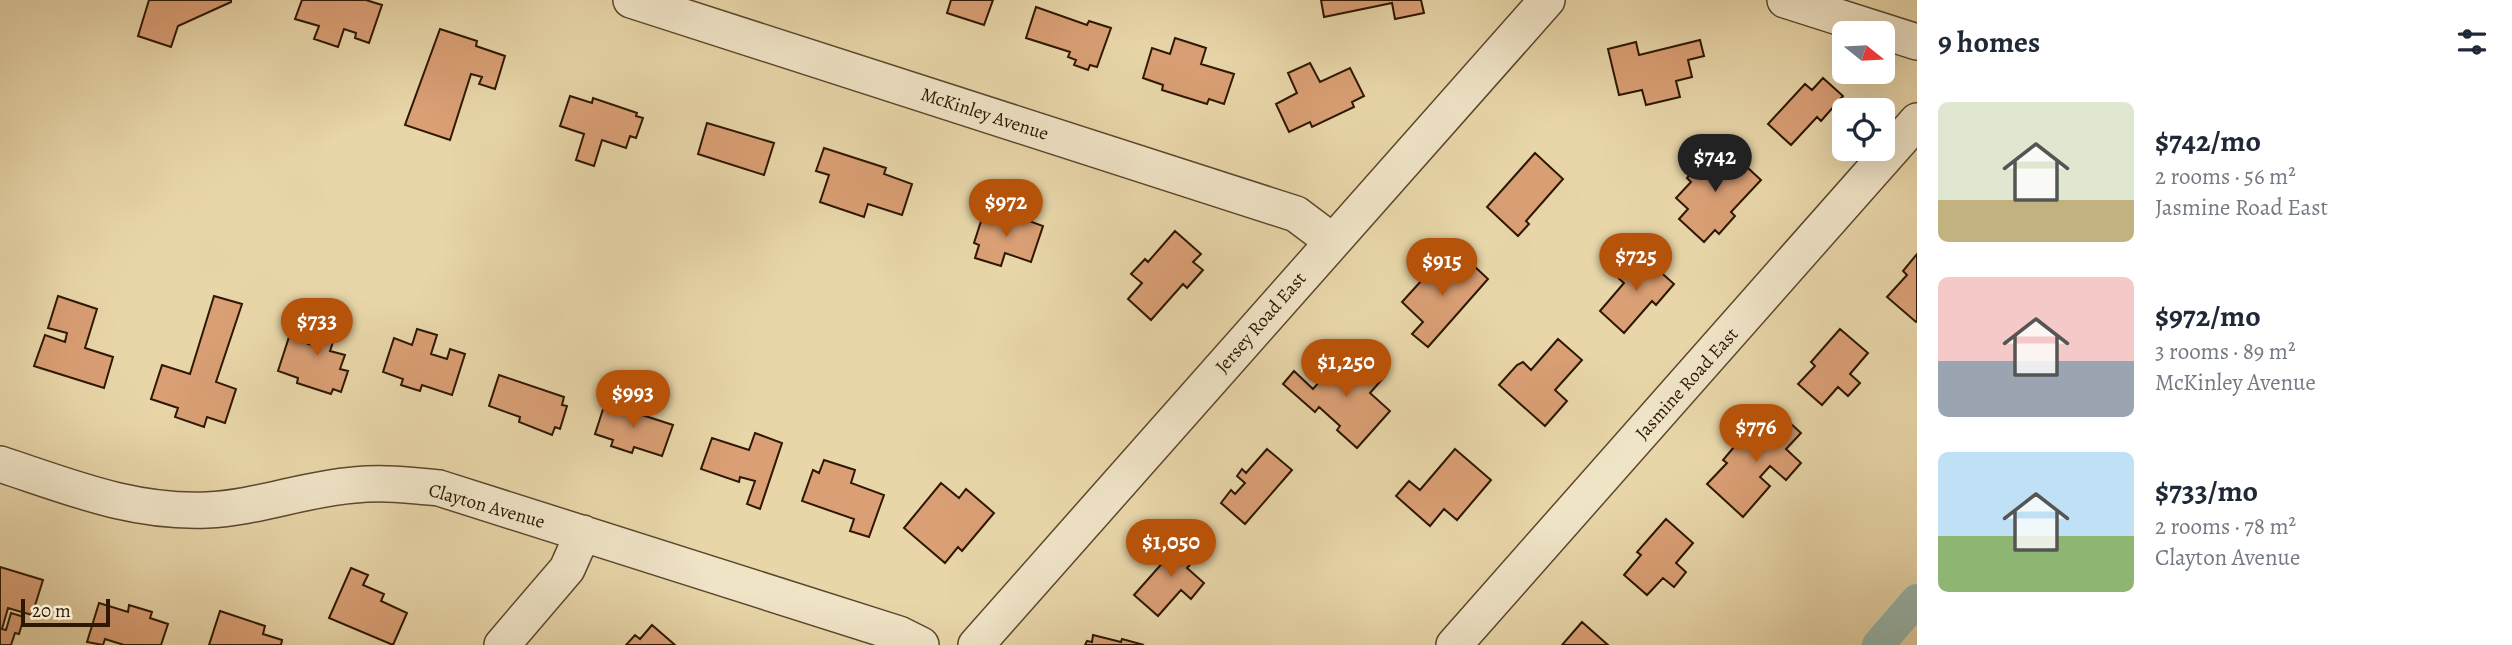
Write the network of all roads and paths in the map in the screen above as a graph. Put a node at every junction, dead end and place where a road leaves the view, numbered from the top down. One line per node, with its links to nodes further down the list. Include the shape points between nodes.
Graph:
1 (631, 0): 6 (street, McKinley Avenue, via 1296,214)
2 (1547, 0): 6 (street, Jersey Road East)
3 (1785, 0): 4 (street)
4 (1917, 42)
5 (1917, 121): 12 (street, Jasmine Road East)
6 (1332, 241): 11 (street, Jersey Road East)
7 (0, 464): 8 (street, Clayton Avenue, via 137,507 172,510 209,510 352,485 439,488)
8 (583, 533): 9 (street, via 567,569); 10 (street, Clayton Avenue, via 899,634)
9 (502, 645)
10 (921, 645)
11 (976, 645)
12 (1454, 645)

